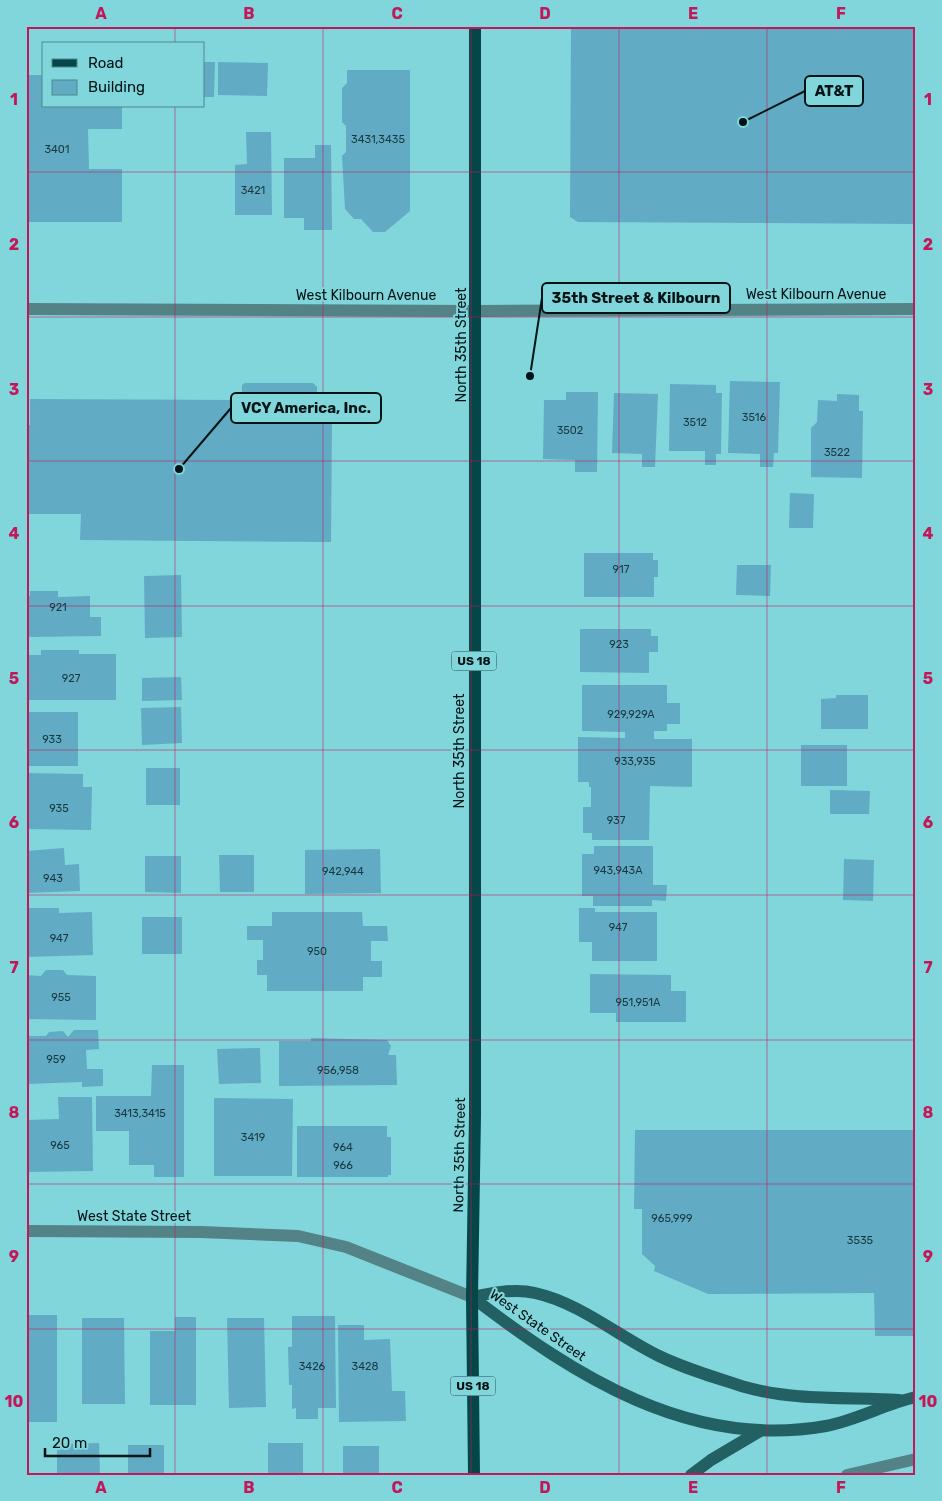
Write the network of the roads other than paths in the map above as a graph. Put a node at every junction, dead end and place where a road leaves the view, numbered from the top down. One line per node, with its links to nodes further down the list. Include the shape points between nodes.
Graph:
1 (476, 26): 4 (main road, North 35th Street / US 18)
2 (26, 309): 4 (street, West Kilbourn Avenue)
3 (916, 309): 4 (street, West Kilbourn Avenue)
4 (477, 311): 6 (main road, North 35th Street / US 18)
5 (26, 1231): 6 (street, West State Street, via 298,1236 346,1247)
6 (472, 1297): 8 (main road, West State Street, via 493,1292 533,1292 553,1298 661,1357 747,1388 795,1395); 9 (main road, West State Street, via 554,1358 612,1390 679,1418); 11 (main road, North 35th Street / US 18)
7 (916, 1397): 8 (main road, West State Street)
8 (902, 1400): 9 (main road, West State Street, via 858,1418 826,1426)
9 (760, 1431): 12 (main road)
10 (916, 1459): 13 (street)
11 (474, 1475)
12 (691, 1475)
13 (846, 1475)

